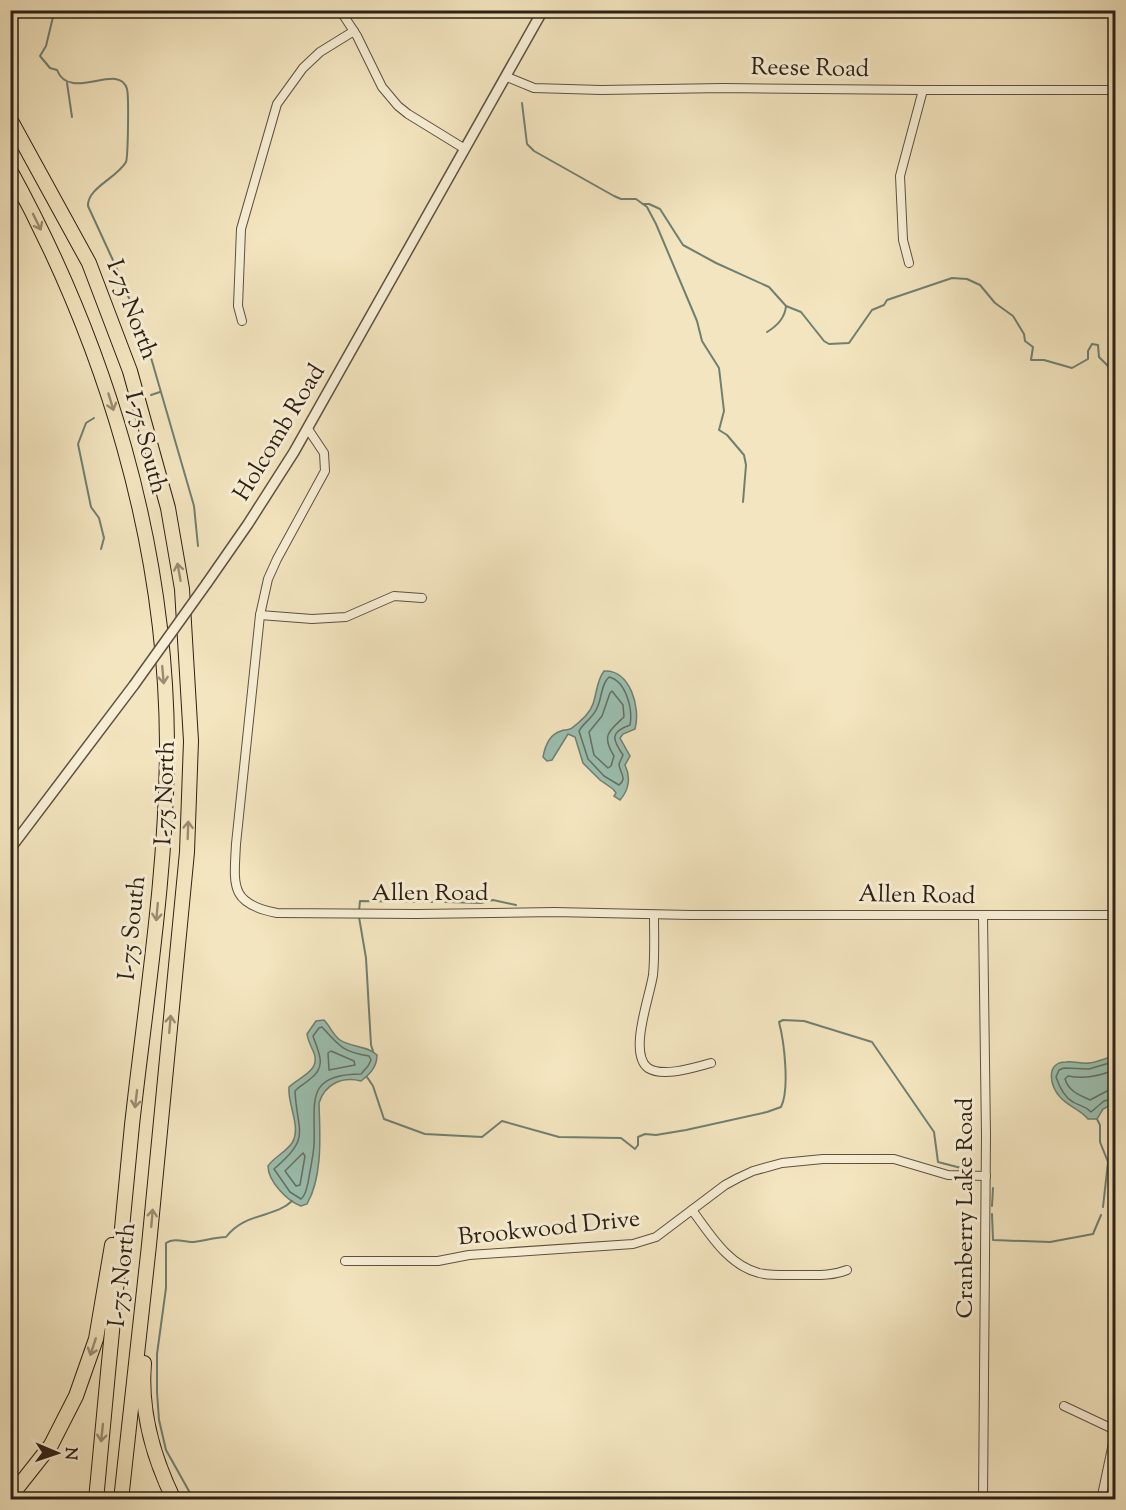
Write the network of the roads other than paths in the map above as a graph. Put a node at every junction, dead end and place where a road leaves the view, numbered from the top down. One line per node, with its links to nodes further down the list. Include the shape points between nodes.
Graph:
1 (340, 10): 3 (street)
2 (543, 10): 4 (street, Holcomb Road)
3 (354, 31): 8 (street, via 382,87 398,106); 11 (street, via 303,68 277,104 241,229 238,306)
4 (507, 77): 5 (street, Reese Road, via 534,88); 8 (street, Holcomb Road)
5 (923, 90): 6 (street, Reese Road); 10 (street, via 900,176 903,240)
6 (1116, 90)
7 (10, 119): 23 (highway, I-75 North, one-way to 7, via 187,852 191,741 182,589 168,508 130,370 89,263)
8 (465, 149): 12 (street, Holcomb Road)
9 (10, 170): 20 (highway, I-75 South, one-way to 20, via 70,290 99,363 136,490 158,609 167,742 165,812)
10 (909, 263)
11 (242, 321)
12 (308, 429): 14 (street, Allen Road, via 324,453 325,471 277,559); 15 (street, Holcomb Road, bridge, via 249,524)
13 (422, 597): 14 (street, via 394,596 346,617)
14 (260, 615): 16 (street, Allen Road, via 236,844 235,875 246,903 277,913)
15 (10, 849)
16 (654, 915): 18 (street, Allen Road); 19 (street, via 653,973 641,1028 643,1063 651,1070 664,1072)
17 (1116, 915): 18 (street, Allen Road)
18 (983, 916): 21 (street, Cranberry Lake Road)
19 (711, 1063)
20 (133, 1124): 28 (highway, one-way to 28, via 96,1339 61,1427); 29 (highway, I-75 South, one-way to 29)
21 (986, 1176): 22 (street, Brookwood Drive, via 948,1174 894,1160 782,1162 726,1185); 32 (street, Cranberry Lake Road)
22 (692, 1210): 24 (street, Brookwood Drive, via 656,1237 633,1245 469,1255 438,1261); 25 (street, via 733,1260 758,1272 826,1275)
23 (149, 1245): 30 (highway, I-75 North); 31 (highway, via 152,1282 144,1396 158,1462)
24 (345, 1261)
25 (847, 1270)
26 (1064, 1406): 27 (street)
27 (1115, 1430): 33 (street)
28 (10, 1497)
29 (96, 1500)
30 (121, 1500)
31 (174, 1500)
32 (983, 1500)
33 (1101, 1500)

